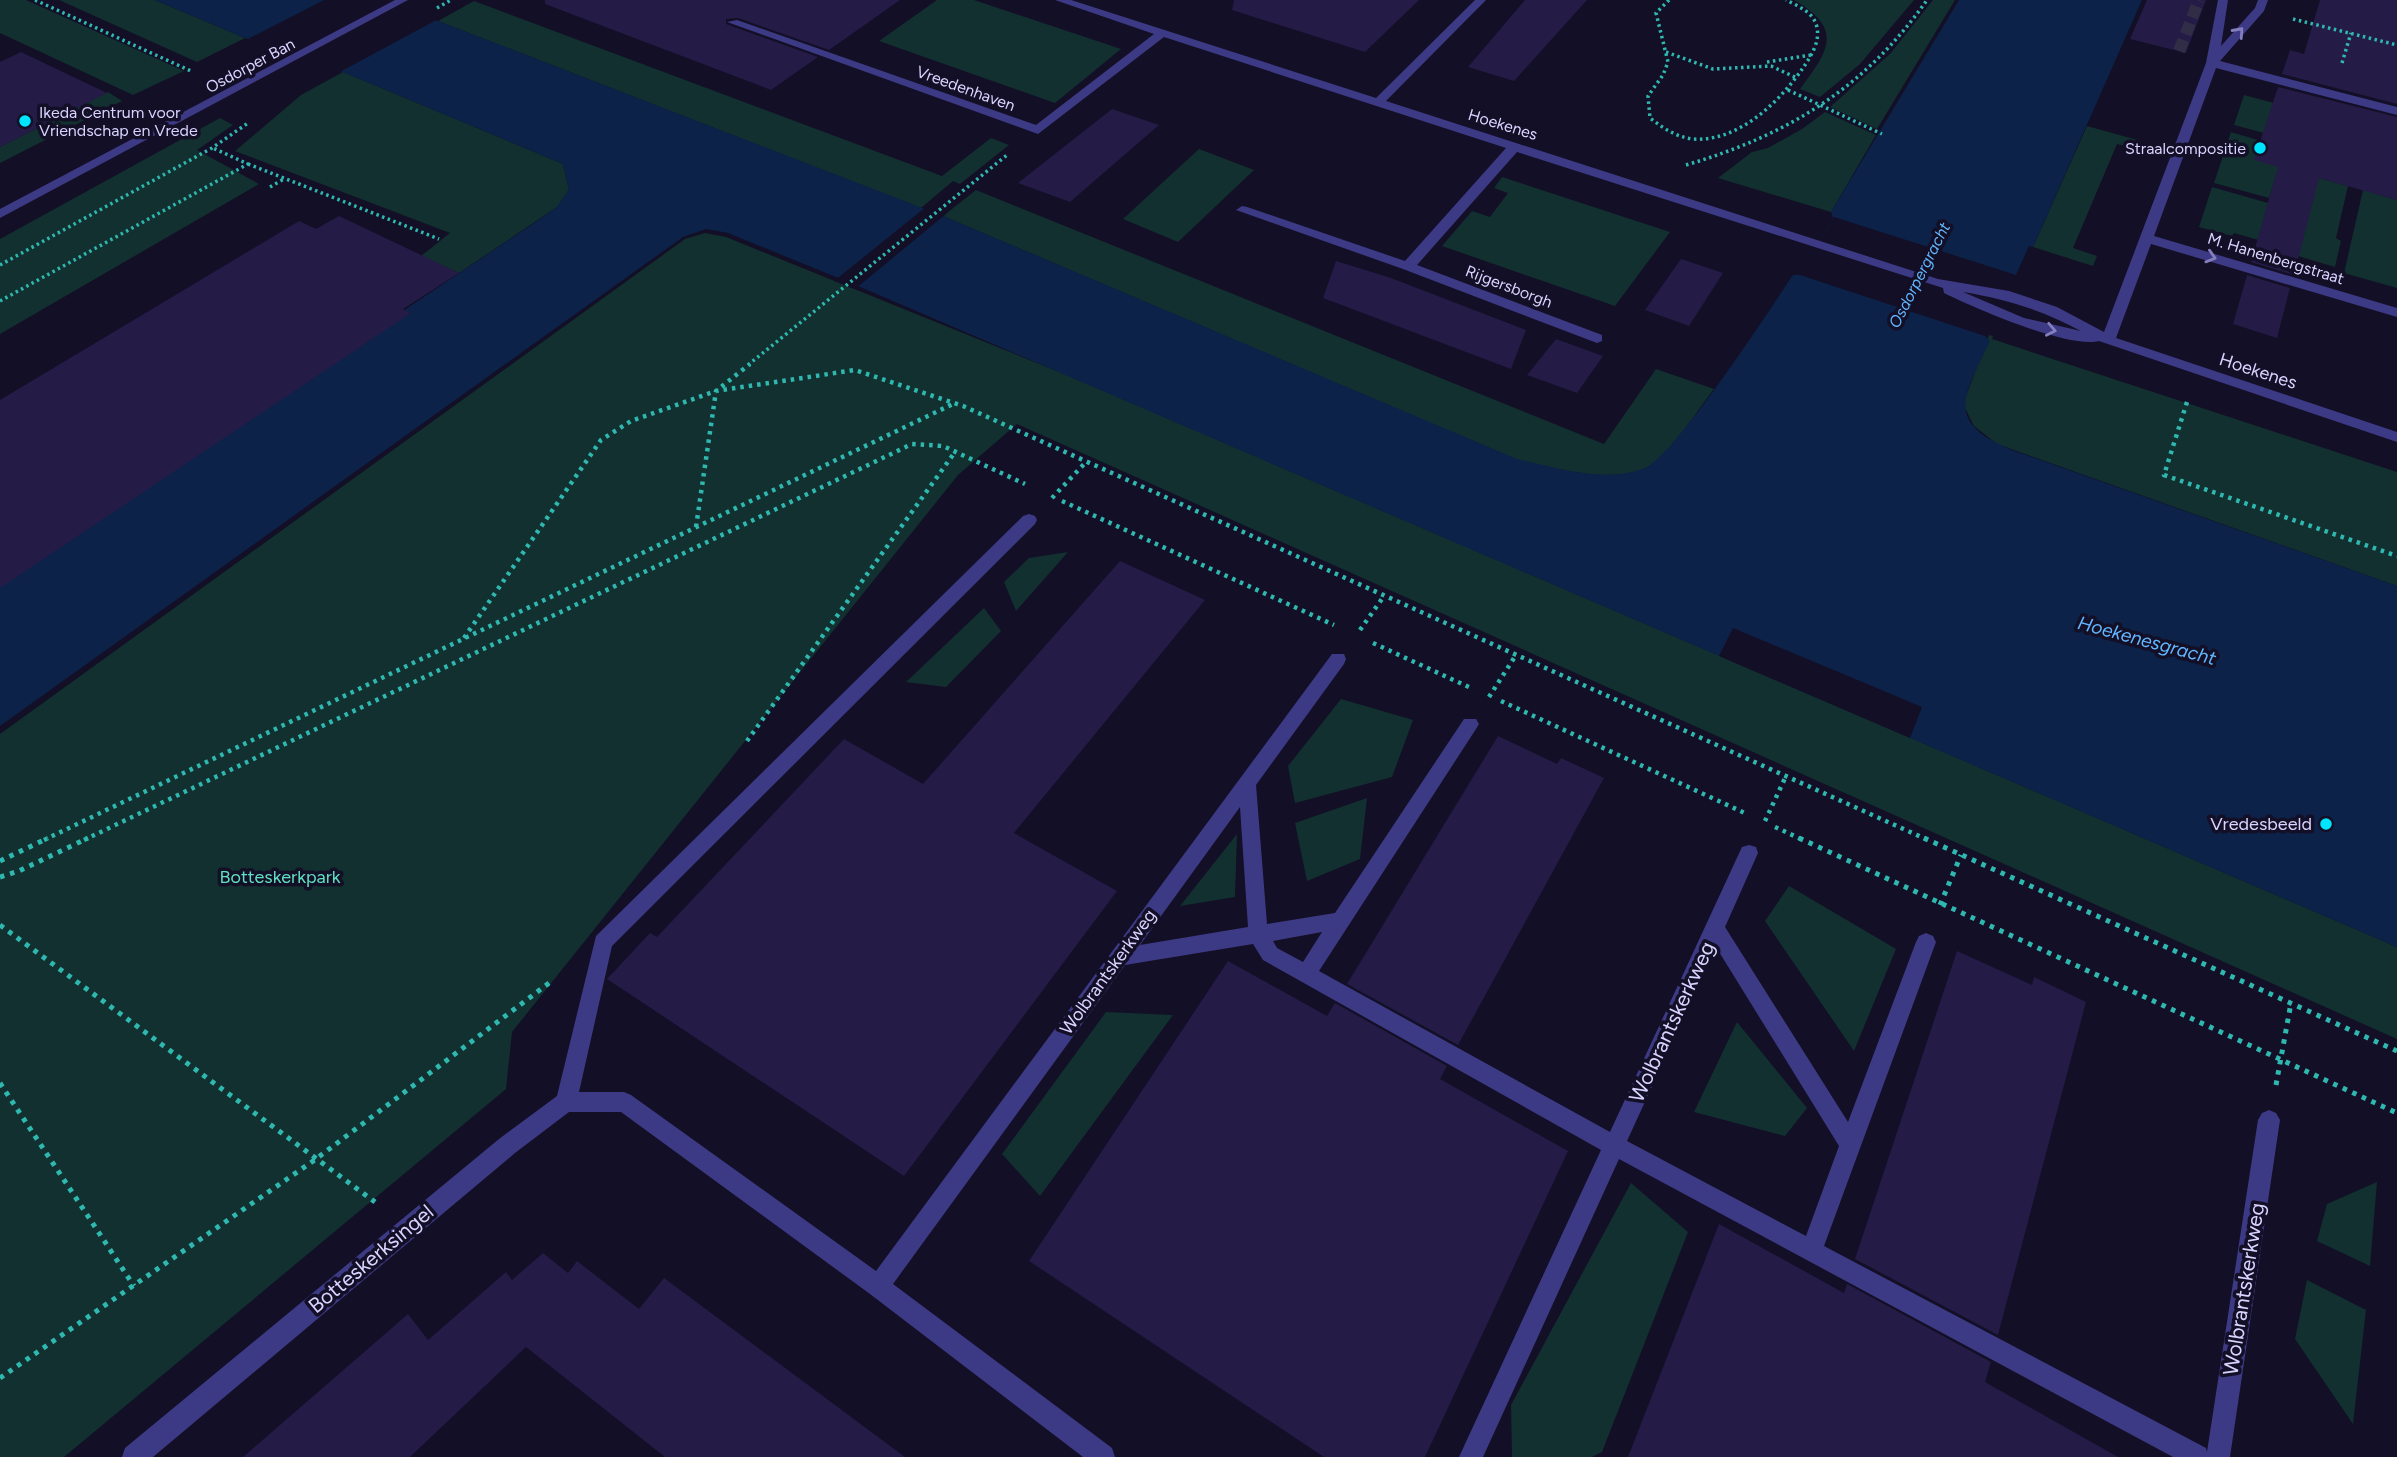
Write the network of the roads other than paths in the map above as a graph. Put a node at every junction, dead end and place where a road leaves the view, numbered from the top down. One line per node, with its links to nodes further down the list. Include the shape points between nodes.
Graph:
1 (403, 0): 13 (street, Osdorper Ban)
2 (1060, 0): 7 (street, Hoekenes)
3 (2223, 0): 8 (street)
4 (2263, 0): 8 (street, one-way to 4)
5 (1477, 1): 9 (street)
6 (733, 22): 7 (street, Vreedenhaven, via 1038,131)
7 (1163, 33): 9 (street, Hoekenes)
8 (2212, 63): 10 (street); 14 (street)
9 (1377, 104): 11 (street, Hoekenes)
10 (2397, 111)
11 (1515, 146): 15 (street); 16 (street, Hoekenes)
12 (1242, 209): 15 (street, Rijgersborgh)
13 (0, 214)
14 (2146, 238): 17 (street, M. Hanenbergstraat, one-way to 17); 19 (street)
15 (1408, 266): 18 (street, Rijgersborgh)
16 (1936, 283): 19 (street, Hoekenes, one-way to 19, via 1995,314 2043,329); 19 (street, Hoekenes, via 2004,294 2052,310)
17 (2397, 313)
18 (1597, 338)
19 (2108, 340): 20 (street, Hoekenes)
20 (2397, 437)
21 (1029, 520): 32 (street, via 603,942)
22 (1338, 659): 24 (street, Wolbrantskerkweg)
23 (1470, 724): 26 (street)
24 (1247, 784): 28 (street); 30 (street, Wolbrantskerkweg)
25 (1749, 853): 27 (street, Wolbrantskerkweg)
26 (1340, 920): 28 (street); 31 (street)
27 (1715, 929): 34 (street); 35 (street, Wolbrantskerkweg)
28 (1258, 933): 30 (street); 31 (street, via 1270,954)
29 (1926, 942): 34 (street)
30 (1119, 957): 37 (street, Wolbrantskerkweg)
31 (1306, 974): 35 (street)
32 (566, 1102): 37 (street, via 624,1102); 38 (street, Botteskerksingel)
33 (2269, 1120): 42 (street, Wolbrantskerkweg)
34 (1850, 1144): 36 (street)
35 (1615, 1146): 36 (street); 40 (street, Wolbrantskerkweg)
36 (1811, 1251): 41 (street)
37 (878, 1286): 39 (street)
38 (134, 1457)
39 (1103, 1457)
40 (1471, 1457)
41 (2197, 1457)
42 (2218, 1457)

